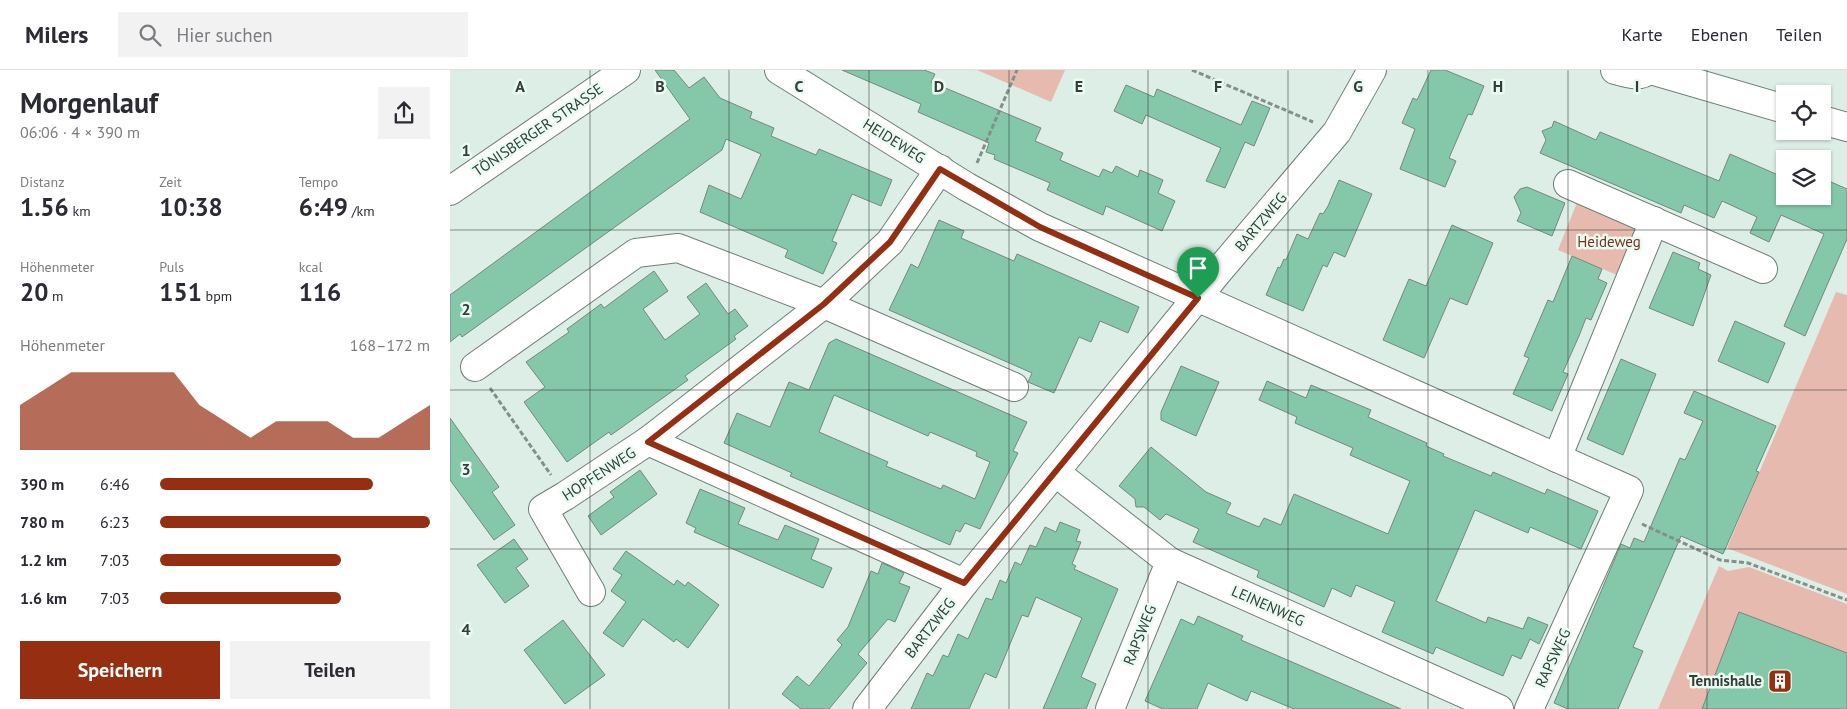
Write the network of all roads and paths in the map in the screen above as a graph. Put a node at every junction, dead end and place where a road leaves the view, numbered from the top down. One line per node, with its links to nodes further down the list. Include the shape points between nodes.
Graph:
1 (626, 70): 15 (street, TÖNISBERGER STRASSE)
2 (779, 70): 12 (street, HEIDEWEG)
3 (1017, 70): 14 (path)
4 (1192, 70): 11 (path)
5 (1372, 70): 11 (street, BARTZWEG)
6 (1615, 70): 7 (street, via 1634,75)
7 (1650, 70): 8 (street)
8 (1776, 106)
9 (1831, 123): 10 (street)
10 (1847, 127)
11 (1337, 132): 18 (street, BARTZWEG)
12 (940, 169): 14 (street, HEIDEWEG); 19 (street, HOPFENWEG, via 890,242)
13 (1568, 184): 16 (street)
14 (967, 186): 18 (street, HEIDEWEG, via 1040,227)
15 (450, 191)
16 (1654, 221): 17 (street); 23 (street)
17 (1763, 269)
18 (1198, 298): 23 (street, HEIDEWEG); 24 (street, BARTZWEG)
19 (824, 304): 20 (street, via 678,248 636,253); 21 (street); 22 (street, HOPFENWEG)
20 (475, 367): 25 (path)
21 (1014, 387)
22 (648, 442): 25 (street, HOPFENWEG); 28 (street)
23 (1557, 458): 26 (street, HEIDEWEG, via 1629,490)
24 (1055, 472): 27 (street, LEINENWEG); 28 (street, BARTZWEG)
25 (565, 496): 29 (street, HOPFENWEG, via 542,509)
26 (1618, 514): 30 (path, via 1720,560 1748,563); 31 (street, HEIDEWEG)
27 (1170, 562): 33 (street, RAPSWEG); 34 (street, LEINENWEG)
28 (964, 583): 32 (street, BARTZWEG)
29 (591, 592)
30 (1847, 600)
31 (1577, 607): 35 (street, RAPSWEG)
32 (867, 709)
33 (1110, 709)
34 (1499, 709)
35 (1529, 709)

